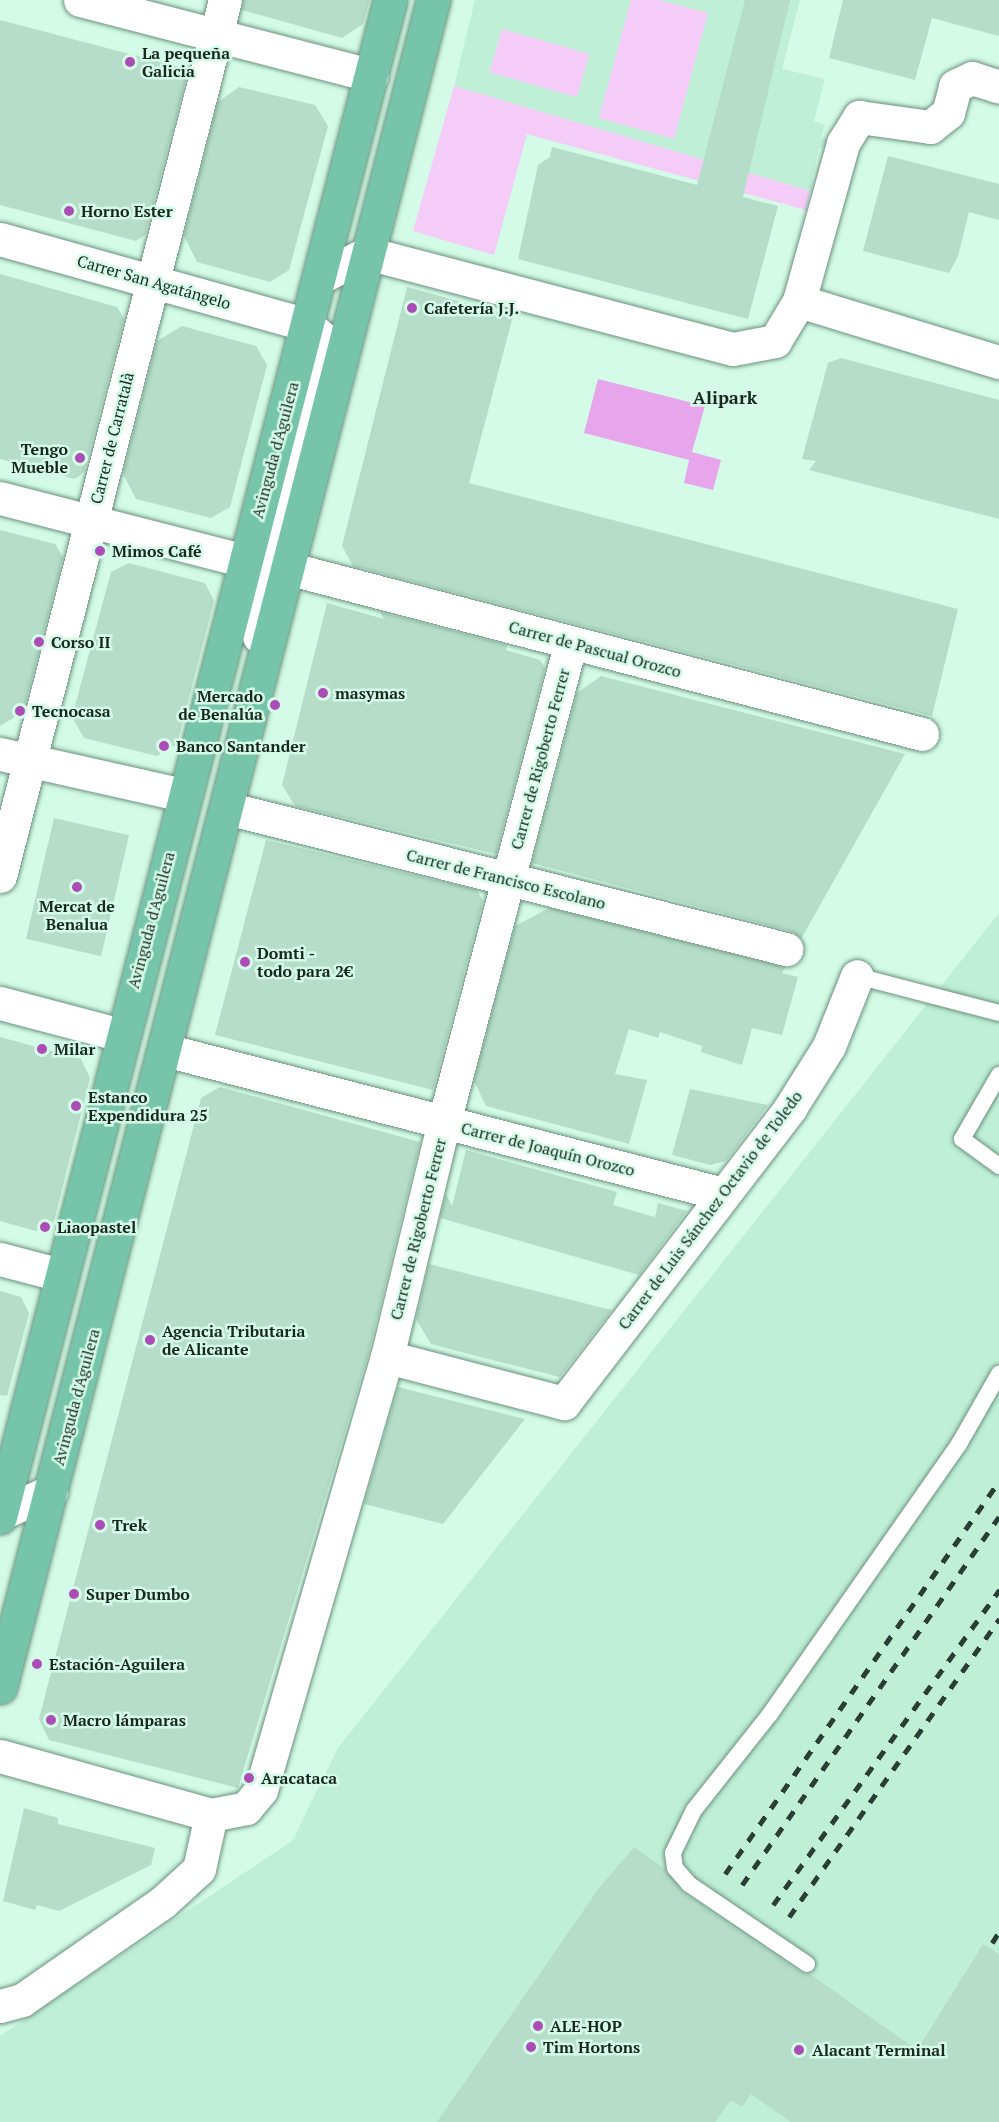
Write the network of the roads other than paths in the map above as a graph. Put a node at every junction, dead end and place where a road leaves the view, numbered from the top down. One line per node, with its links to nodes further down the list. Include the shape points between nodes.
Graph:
1 (80, 0): 5 (street)
2 (225, 0): 5 (street, Carrer de Carratalà)
3 (390, 0): 6 (main road, Avinguda d'Aguilera)
4 (433, 0): 9 (main road, Avinguda d'Aguilera)
5 (215, 36): 6 (street); 11 (street, Carrer de Carratalà)
6 (371, 75): 10 (main road, Avinguda d'Aguilera)
7 (999, 87): 12 (street, via 972,78 955,86 948,113 930,127 859,117 843,143)
8 (0, 239): 11 (street, Carrer San Agatángelo)
9 (367, 253): 10 (street); 12 (street, via 734,349 775,341); 17 (main road, Avinguda d'Aguilera)
10 (319, 278): 13 (main road, Avinguda d'Aguilera)
11 (152, 280): 13 (street, Carrer San Agatángelo); 16 (street, Carrer de Carratalà)
12 (798, 301): 14 (street)
13 (308, 325): 17 (main road, Avinguda d'Aguilera)
14 (999, 362)
15 (0, 498): 16 (street, Carrer de Pascual Orozco)
16 (91, 522): 17 (street, Carrer de Pascual Orozco); 20 (street, Carrer de Carratalà)
17 (267, 564): 18 (street, Carrer de Pascual Orozco); 21 (main road, Avinguda d'Aguilera); 22 (main road, Avinguda d'Aguilera, via 248,723)
18 (571, 643): 19 (street, Carrer de Pascual Orozco); 24 (street, Carrer de Rigoberto Ferrer)
19 (922, 734)
20 (15, 758): 21 (street); 23 (street, Carrer de Carratalà)
21 (184, 795): 29 (main road, Avinguda d'Aguilera)
22 (226, 808): 24 (street, Carrer de Francisco Escolano); 30 (main road, Avinguda d'Aguilera)
23 (0, 876)
24 (508, 879): 25 (street, Carrer de Francisco Escolano); 32 (street, Carrer de Rigoberto Ferrer)
25 (786, 949)
26 (857, 976): 28 (lane); 34 (street, Carrer de Luis Sánchez Octavio de Toledo, via 824,1055 790,1108)
27 (0, 1003): 29 (street)
28 (999, 1013)
29 (121, 1035): 36 (main road, Avinguda d'Aguilera)
30 (165, 1050): 32 (street, Carrer de Joaquín Orozco); 39 (main road, Avinguda d'Aguilera)
31 (999, 1075): 33 (lane, via 962,1138)
32 (444, 1122): 34 (street, Carrer de Joaquín Orozco); 37 (street, Carrer de Rigoberto Ferrer)
33 (999, 1166)
34 (723, 1194): 37 (street, Carrer de Luis Sánchez Octavio de Toledo, via 564,1403)
35 (0, 1259): 36 (street)
36 (61, 1275): 40 (main road, Avinguda d'Aguilera)
37 (387, 1357): 43 (street, Carrer de Rigoberto Ferrer, via 261,1790 246,1808)
38 (999, 1374): 44 (lane, via 959,1444 770,1714 694,1810 673,1852 675,1868 689,1884)
39 (51, 1491): 40 (street); 41 (main road, Avinguda d'Aguilera)
40 (0, 1515)
41 (0, 1688)
42 (0, 1756): 43 (street)
43 (211, 1815): 45 (street, via 199,1869 163,1902 22,2000)
44 (807, 1964)
45 (0, 2006)

